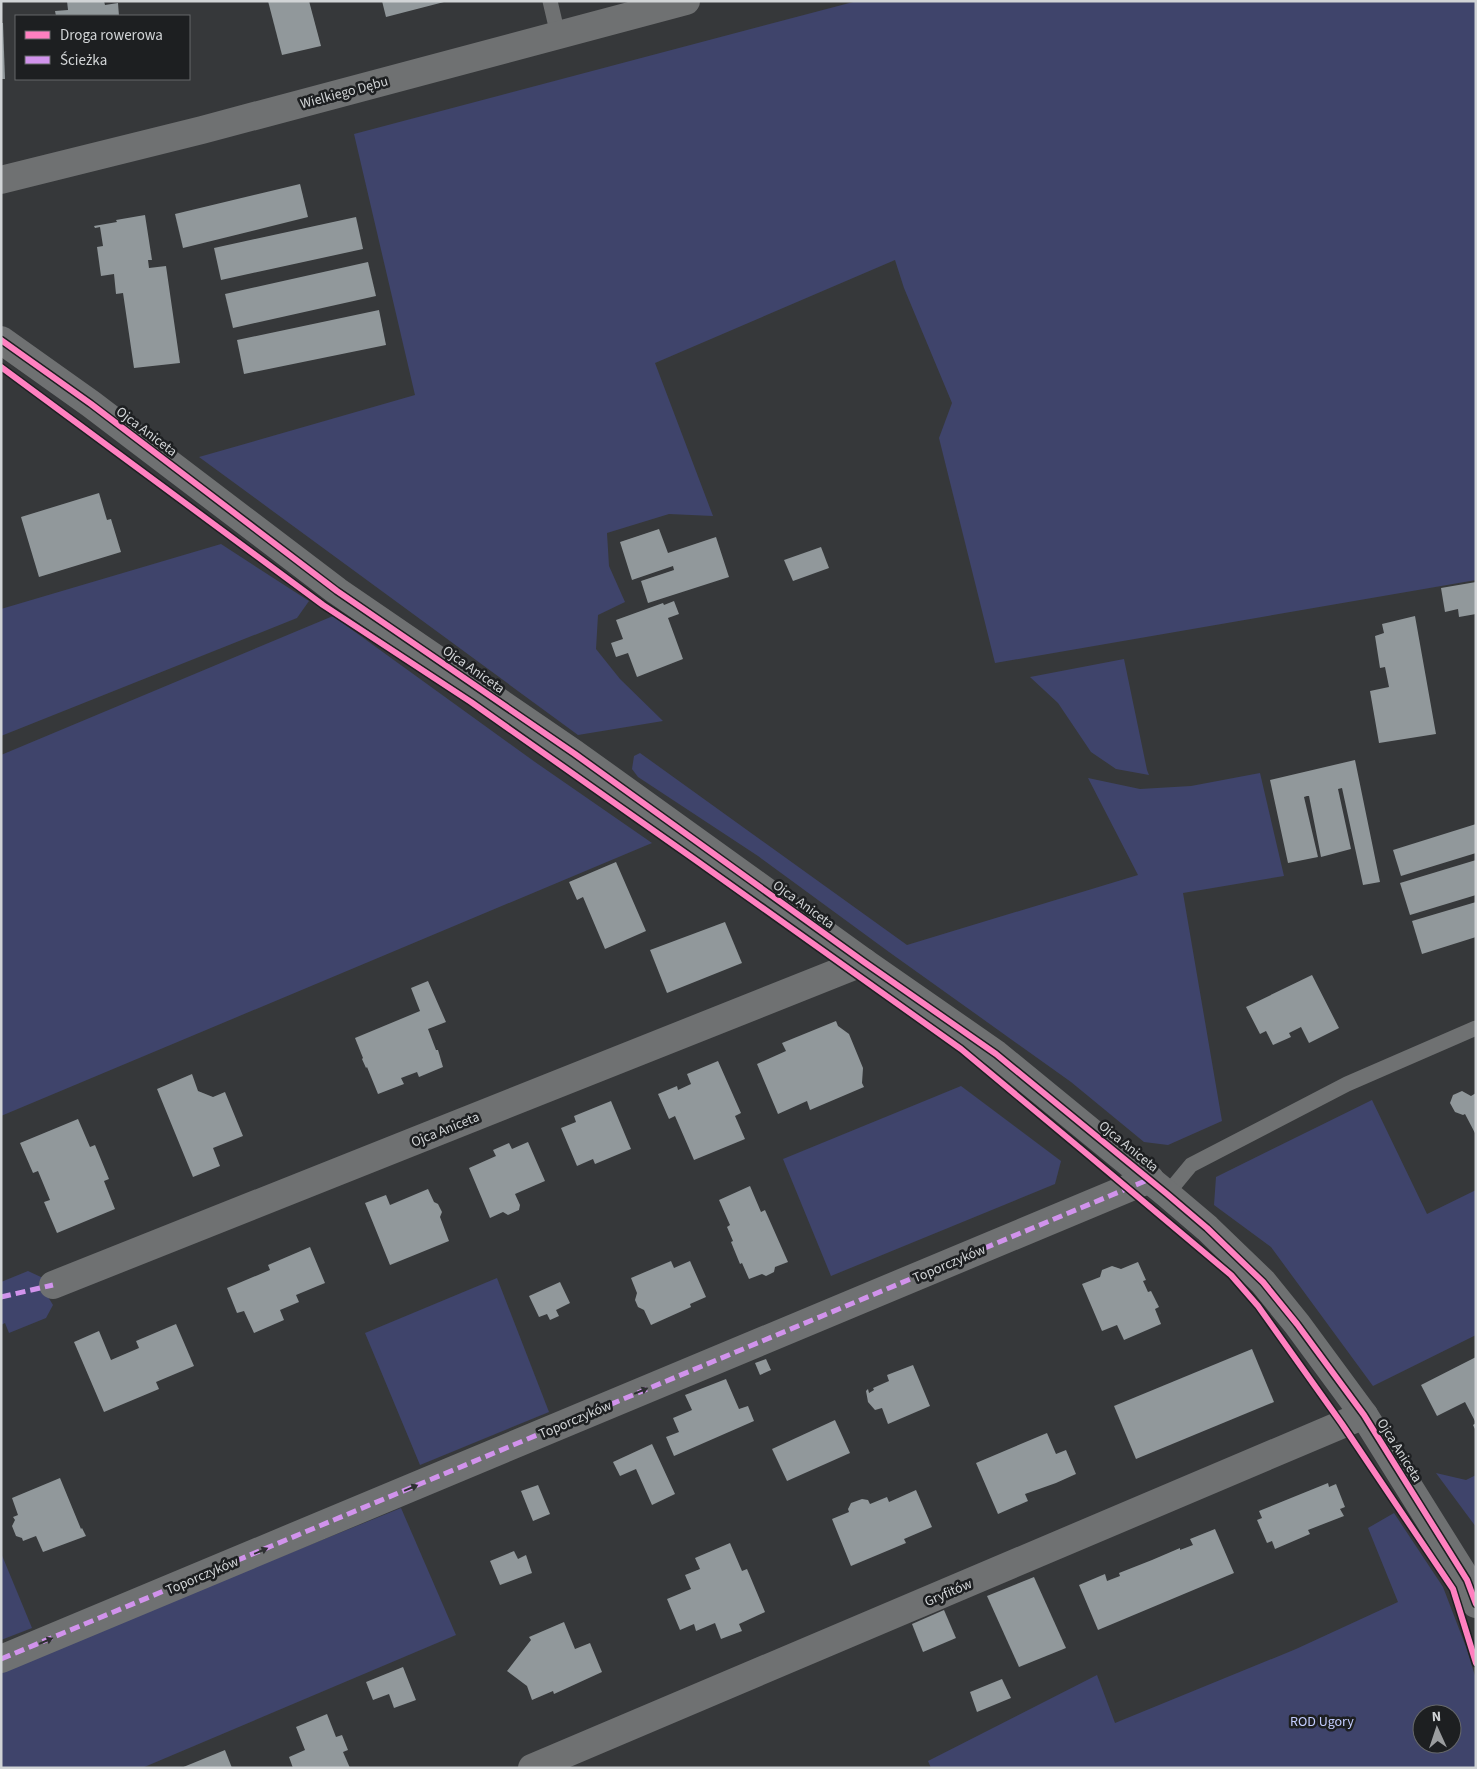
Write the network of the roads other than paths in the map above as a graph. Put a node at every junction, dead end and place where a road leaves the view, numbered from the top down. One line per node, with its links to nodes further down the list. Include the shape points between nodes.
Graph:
1 (550, 1): 3 (lane)
2 (686, 1): 3 (street, Wielkiego Dębu)
3 (558, 35): 4 (street, Wielkiego Dębu)
4 (1, 180)
5 (1, 340): 6 (street, Ojca Aniceta, via 91,404 337,591 575,754)
6 (864, 962): 8 (street, Ojca Aniceta, via 996,1054); 9 (street, Ojca Aniceta)
7 (1476, 1028): 8 (lane, via 1347,1084 1191,1165)
8 (1159, 1186): 10 (street, Ojca Aniceta, via 1263,1282); 12 (street, Toporczyków, one-way to 8)
9 (53, 1285)
10 (1364, 1415): 11 (street, Ojca Aniceta, via 1467,1580); 13 (street, Gryfitów)
11 (1476, 1604)
12 (1, 1660)
13 (532, 1768)

